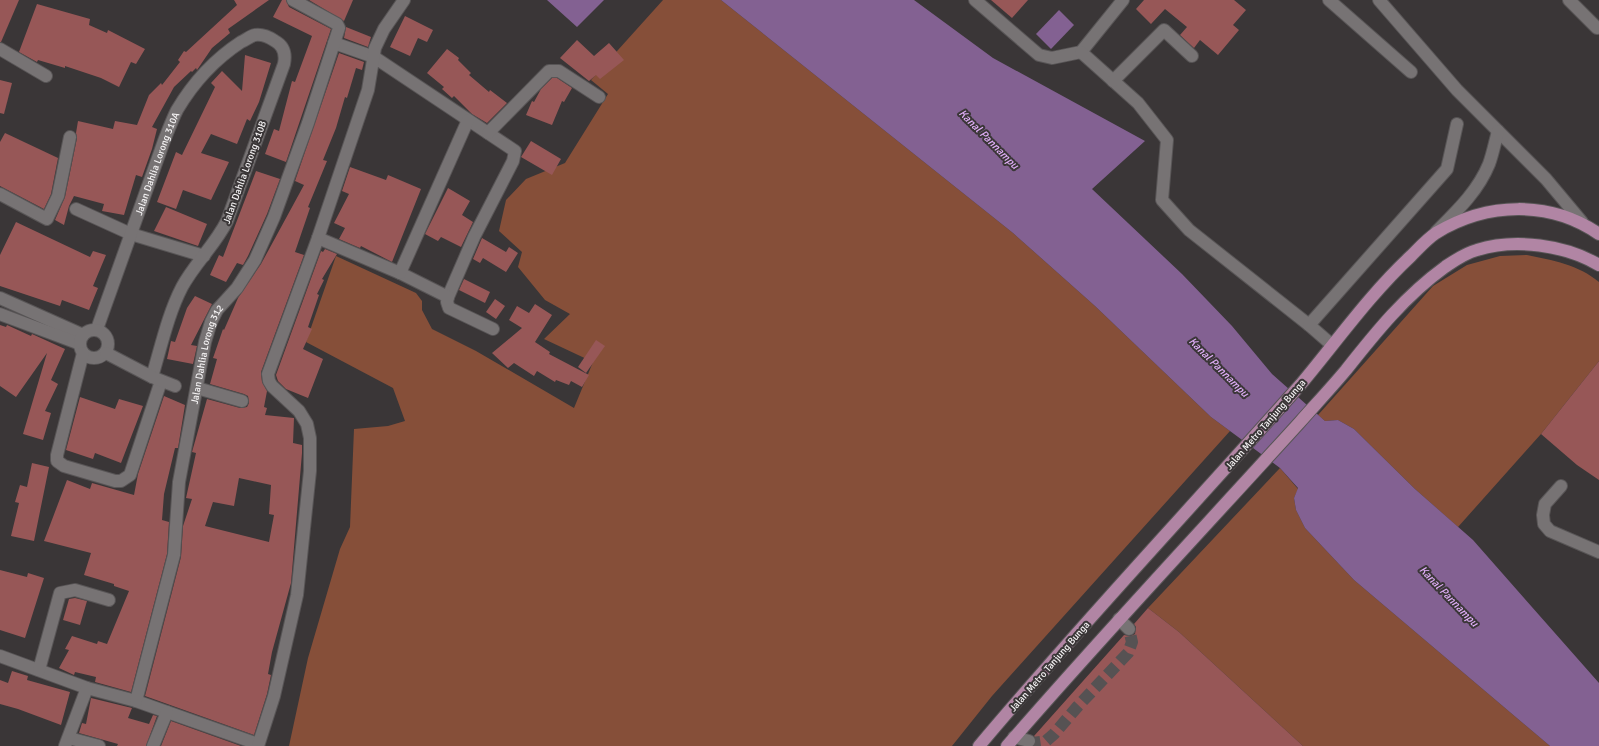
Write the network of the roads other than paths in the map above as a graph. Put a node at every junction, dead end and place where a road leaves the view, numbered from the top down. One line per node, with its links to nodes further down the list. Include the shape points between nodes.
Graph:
1 (293, 0): 10 (street, Jalan Dahlia Lorong 312, via 337,24 339,28)
2 (404, 0): 14 (street, via 384,29 375,48)
3 (975, 0): 12 (street, via 1039,55 1052,58)
4 (1123, 0): 12 (street)
5 (1329, 0): 15 (street)
6 (1379, 0): 21 (street, via 1457,90)
7 (1575, 2): 8 (street)
8 (1597, 28)
9 (265, 36): 27 (street, Jalan Dahlia Lorong 310A, via 250,37 230,49 211,66 191,90 177,111 164,141); 31 (street, Jalan Dahlia Lorong 310B, via 284,48 284,64 227,221)
10 (334, 43): 14 (street); 45 (street, Jalan Dahlia Lorong 312, via 274,217 255,260 237,288 217,310 211,322)
11 (0, 49): 16 (street)
12 (1081, 52): 17 (street)
13 (1192, 56): 17 (street, via 1164,30)
14 (374, 58): 19 (street); 30 (street, via 368,90)
15 (1411, 72)
16 (46, 76)
17 (1113, 81): 37 (street, via 1138,103 1167,140 1162,200 1189,230)
18 (599, 97): 22 (street, via 559,71 549,71)
19 (468, 120): 22 (street); 33 (street)
20 (1457, 124): 37 (street, via 1447,170)
21 (1498, 131): 26 (street, via 1546,179); 28 (street, via 1489,163 1474,190)
22 (488, 133): 34 (street, via 513,149 515,156 474,237)
23 (70, 137): 24 (street, via 58,196 47,219)
24 (0, 194)
25 (76, 209): 27 (street)
26 (1582, 222): 28 (main road, Jalan Metro Tanjung Bunga, via 1542,210 1505,209 1476,214); 29 (main road, Jalan Metro Tanjung Bunga)
27 (131, 234): 31 (street); 38 (street, Jalan Dahlia Lorong 310A)
28 (1434, 234): 41 (main road, Jalan Metro Tanjung Bunga, via 1398,268)
29 (1599, 234)
30 (318, 238): 33 (street); 60 (street, via 268,374 268,381 299,411 307,424 310,438 310,471 297,595 274,696)
31 (204, 256): 43 (street, Jalan Dahlia Lorong 310B, via 190,273 175,302)
32 (1599, 265): 50 (main road, Jalan Metro Tanjung Bunga, via 1568,251 1545,246 1499,246 1476,250 1455,260 1426,281 1401,303 1323,396)
33 (400, 273): 34 (street)
34 (448, 297): 39 (street, via 449,308)
35 (0, 298): 40 (street)
36 (0, 314): 40 (street)
37 (1309, 325): 41 (street)
38 (97, 329): 40 (street, via 92,330); 42 (street, via 108,339)
39 (493, 329)
40 (82, 344): 42 (street, via 92,358); 43 (street, Jalan Dahlia Lorong 310B, via 57,455 57,461 64,466 115,481 130,476)
41 (1332, 345): 63 (main road, Jalan Metro Tanjung Bunga)
42 (106, 353): 43 (street)
43 (157, 379): 44 (street)
44 (175, 386)
45 (197, 388): 46 (street); 55 (street, Jalan Dahlia Lorong 312, via 179,482 174,555)
46 (242, 401)
47 (1560, 486): 48 (street, via 1545,504 1544,524 1550,531)
48 (1599, 552)
49 (109, 600): 53 (street, via 75,590 60,593)
50 (1119, 619): 51 (street); 59 (main road, Jalan Metro Tanjung Bunga)
51 (1129, 629)
52 (0, 656): 53 (street)
53 (39, 670): 54 (street)
54 (87, 688): 55 (street); 58 (street)
55 (136, 701): 56 (street)
56 (167, 712): 60 (street); 62 (street)
57 (1029, 741): 59 (street)
58 (67, 742): 61 (street)
59 (1010, 742)
60 (258, 745)
61 (99, 746)
62 (153, 746)
63 (980, 746)

